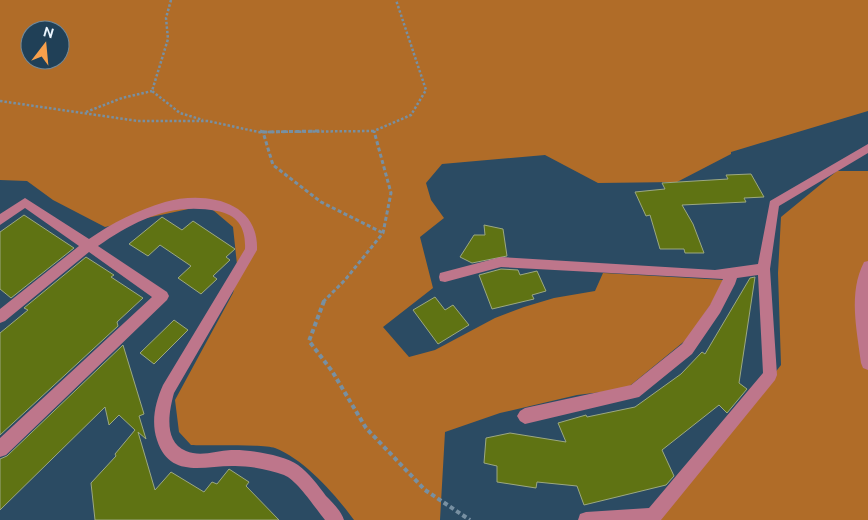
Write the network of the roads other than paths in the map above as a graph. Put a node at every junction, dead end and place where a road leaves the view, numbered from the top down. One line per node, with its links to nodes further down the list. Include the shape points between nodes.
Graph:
1 (868, 148): 5 (street, via 774,204)
2 (0, 220): 3 (street, via 25,202)
3 (90, 245): 8 (street); 11 (street, via 162,296); 12 (street, via 152,211 181,202 224,207 246,220 251,230 251,250 168,390 161,431 176,454 190,461 236,458 292,470)
4 (868, 266): 9 (street, via 863,276 862,311)
5 (764, 269): 6 (street); 13 (street, via 770,375 653,516)
6 (731, 273): 7 (street, via 715,275 501,262); 10 (street, via 729,284 715,309 687,349 634,392)
7 (445, 277)
8 (0, 317)
9 (868, 363)
10 (525, 416)
11 (0, 449)
12 (336, 520)
13 (586, 520)

